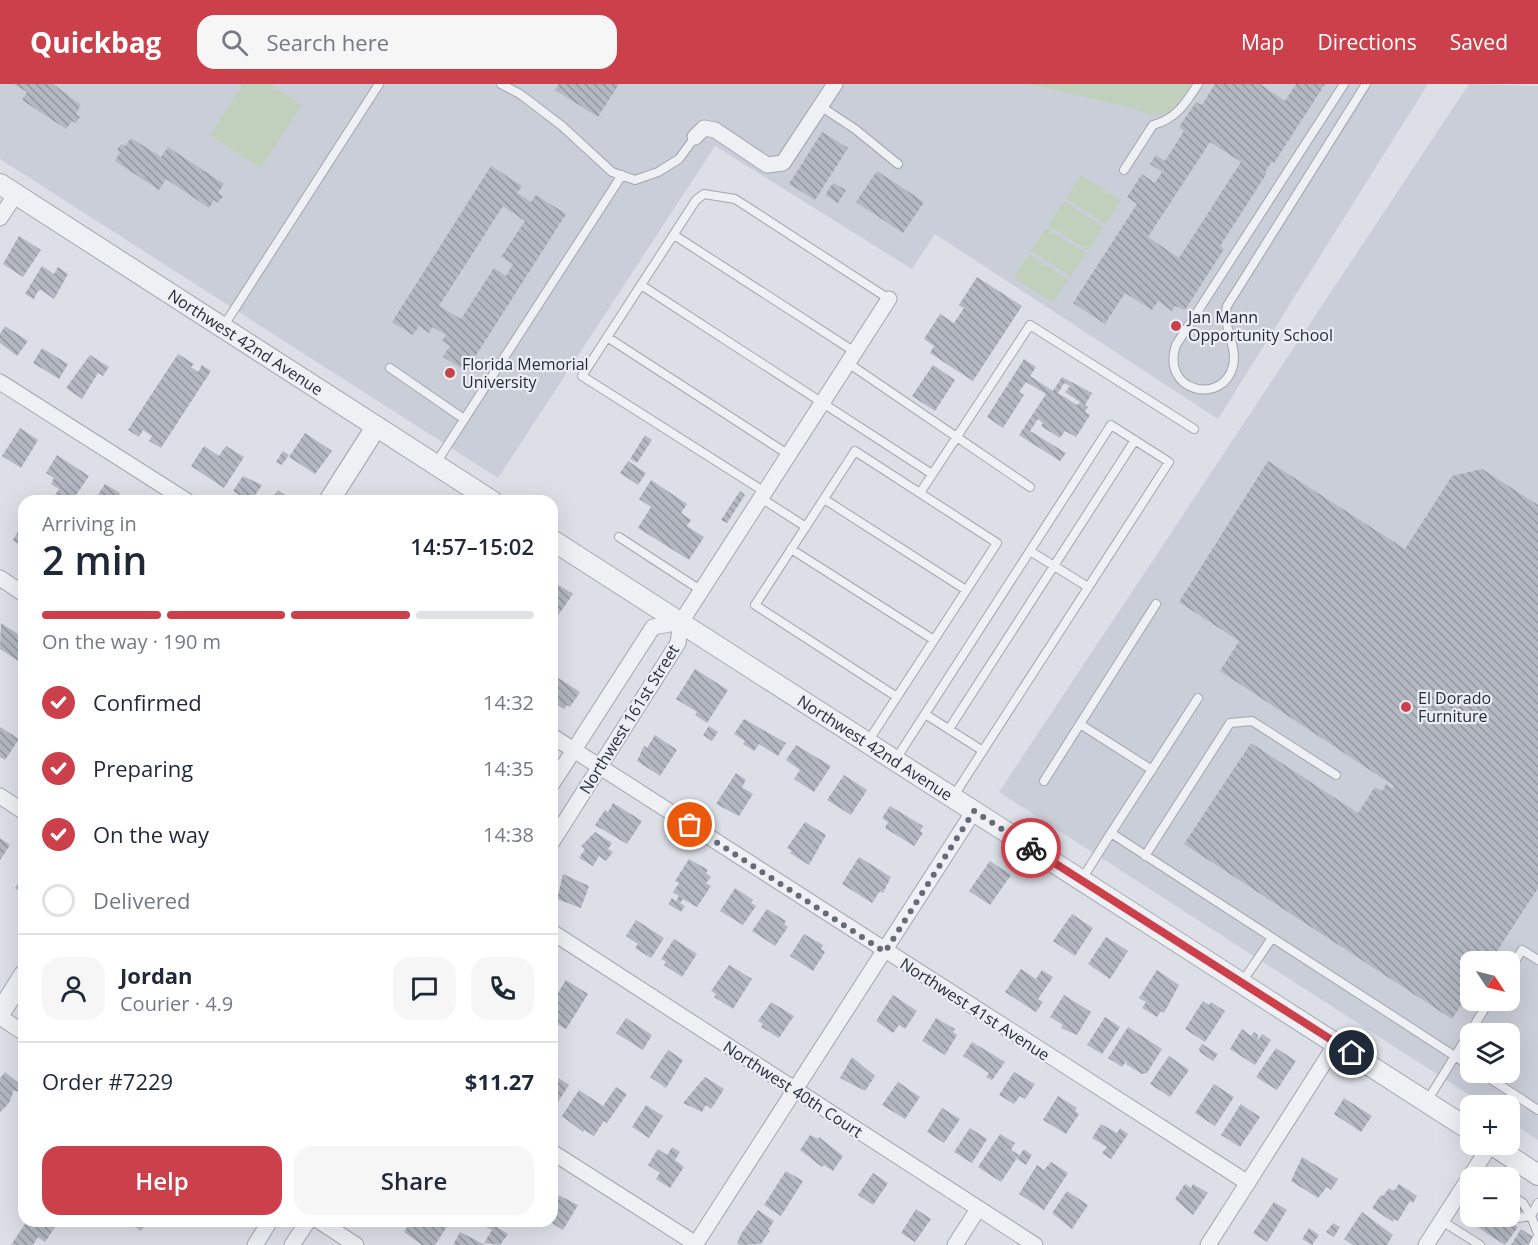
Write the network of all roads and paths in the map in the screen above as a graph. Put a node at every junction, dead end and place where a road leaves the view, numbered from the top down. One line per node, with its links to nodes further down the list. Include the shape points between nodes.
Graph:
1 (379, 84): 17 (lane)
2 (501, 84): 11 (lane, via 520,93 612,172)
3 (835, 84): 7 (street)
4 (1198, 84): 10 (lane, via 1180,111 1167,122 1153,125)
5 (1344, 84): 6 (lane, via 1176,345 1173,355 1177,375 1192,388 1212,388 1228,376 1234,357 1226,323 1227,306)
6 (1366, 84)
7 (820, 106): 8 (street, via 783,163 774,166 716,130 704,128); 9 (lane)
8 (695, 137): 11 (lane, via 679,159 658,172 635,180)
9 (898, 164)
10 (1124, 171)
11 (622, 175): 23 (lane)
12 (8, 189): 13 (street); 17 (street, Northwest 42nd Avenue)
13 (0, 218)
14 (674, 235): 15 (lane); 16 (lane, via 704,194 735,199); 19 (lane)
15 (641, 285): 18 (lane); 22 (lane)
16 (889, 299): 19 (street)
17 (222, 328): 24 (street, Northwest 42nd Avenue)
18 (607, 337): 28 (lane); 36 (lane, via 582,376)
19 (851, 358): 22 (street); 26 (lane)
20 (390, 368): 23 (lane)
21 (0, 382): 33 (street)
22 (823, 402): 28 (street); 30 (lane)
23 (464, 420): 29 (lane)
24 (376, 427): 29 (street, Northwest 42nd Avenue); 34 (street)
25 (1194, 429): 26 (lane, via 1030,325)
26 (957, 437): 30 (lane); 31 (lane)
27 (1135, 440): 42 (lane, via 1111,425); 43 (lane); 45 (lane, via 1168,462)
28 (789, 455): 36 (street)
29 (435, 464): 35 (street, Northwest 42nd Avenue)
30 (933, 474): 32 (lane)
31 (1030, 487)
32 (920, 493): 37 (lane, via 855,451); 47 (lane, via 997,543)
33 (178, 495)
34 (333, 495)
35 (483, 495)
36 (763, 495): 38 (lane); 48 (street)
37 (824, 499): 38 (lane); 47 (lane)
38 (806, 527): 41 (lane)
39 (619, 537): 48 (lane)
40 (558, 544): 50 (street, Northwest 42nd Avenue)
41 (791, 549): 51 (lane); 52 (lane, via 755,605)
42 (1030, 551): 43 (lane); 54 (lane)
43 (1054, 566): 45 (lane); 56 (lane)
44 (0, 578): 46 (street)
45 (1088, 587): 60 (lane)
46 (18, 590)
47 (966, 590): 51 (lane)
48 (702, 591): 50 (street)
49 (1156, 604): 55 (lane)
50 (681, 622): 58 (street, Northwest 42nd Avenue); 59 (street, Northwest 161st Street, via 653,627); 62 (street, Northwest 161st Street, via 678,643)
51 (933, 640): 52 (lane)
52 (897, 697): 58 (lane)
53 (1198, 698): 63 (lane)
54 (925, 714): 56 (lane); 61 (lane)
55 (1080, 724): 63 (lane); 66 (lane)
56 (949, 729): 60 (lane)
57 (558, 740): 59 (street, Northwest 41st Avenue)
58 (867, 743): 61 (street, Northwest 42nd Avenue)
59 (574, 750): 62 (street, Northwest 41st Avenue); 64 (street, Northwest 161st Street)
60 (983, 751): 68 (lane)
61 (895, 760): 68 (street, Northwest 42nd Avenue)
62 (600, 766): 71 (street, Northwest 161st Street); 77 (street, Northwest 41st Avenue)
63 (1152, 770): 72 (lane)
64 (558, 775)
65 (1336, 775): 73 (lane, via 1252,721 1230,723)
66 (1044, 781)
67 (0, 796): 69 (street)
68 (952, 798): 70 (street, Northwest 42nd Avenue)
69 (18, 808)
70 (974, 811): 74 (street, Northwest 42nd Avenue); 77 (street)
71 (558, 832)
72 (1111, 833): 73 (lane); 74 (lane)
73 (1145, 856): 76 (lane)
74 (1082, 879): 80 (street, Northwest 42nd Avenue)
75 (558, 936): 89 (street, Northwest 40th Court)
76 (1272, 938): 80 (lane); 86 (lane)
77 (885, 952): 89 (street); 96 (street, Northwest 41st Avenue)
78 (1520, 953): 79 (lane, via 1522,950)
79 (1538, 960)
80 (1242, 982): 85 (street, Northwest 42nd Avenue)
81 (18, 985): 83 (street)
82 (1483, 1011): 86 (lane)
83 (0, 1015): 84 (street)
84 (18, 1028)
85 (1336, 1044): 90 (street, Northwest 42nd Avenue); 96 (street)
86 (1455, 1056): 87 (lane); 90 (lane)
87 (1460, 1059)
88 (1497, 1083): 91 (lane)
89 (796, 1090): 100 (street, Northwest 40th Court); 111 (street)
90 (1427, 1102): 92 (street, Northwest 42nd Avenue)
91 (1538, 1110)
92 (1460, 1123)
93 (1508, 1155): 95 (street)
94 (558, 1156): 111 (street)
95 (1538, 1175)
96 (1248, 1183): 114 (street)
97 (1460, 1194): 103 (street)
98 (1520, 1201): 101 (lane)
99 (1538, 1203): 101 (lane)
100 (978, 1209): 112 (street); 113 (street, Northwest 40th Court)
101 (1531, 1216): 102 (lane); 107 (lane)
102 (1520, 1218)
103 (1442, 1221): 115 (street); 116 (lane)
104 (266, 1227): 108 (street)
105 (304, 1227): 109 (street)
106 (328, 1227): 110 (street)
107 (1538, 1235): 117 (lane)
108 (255, 1245)
109 (292, 1245)
110 (356, 1245)
111 (695, 1245)
112 (955, 1245)
113 (1035, 1245)
114 (1208, 1245)
115 (1426, 1245)
116 (1480, 1245)
117 (1533, 1245)

